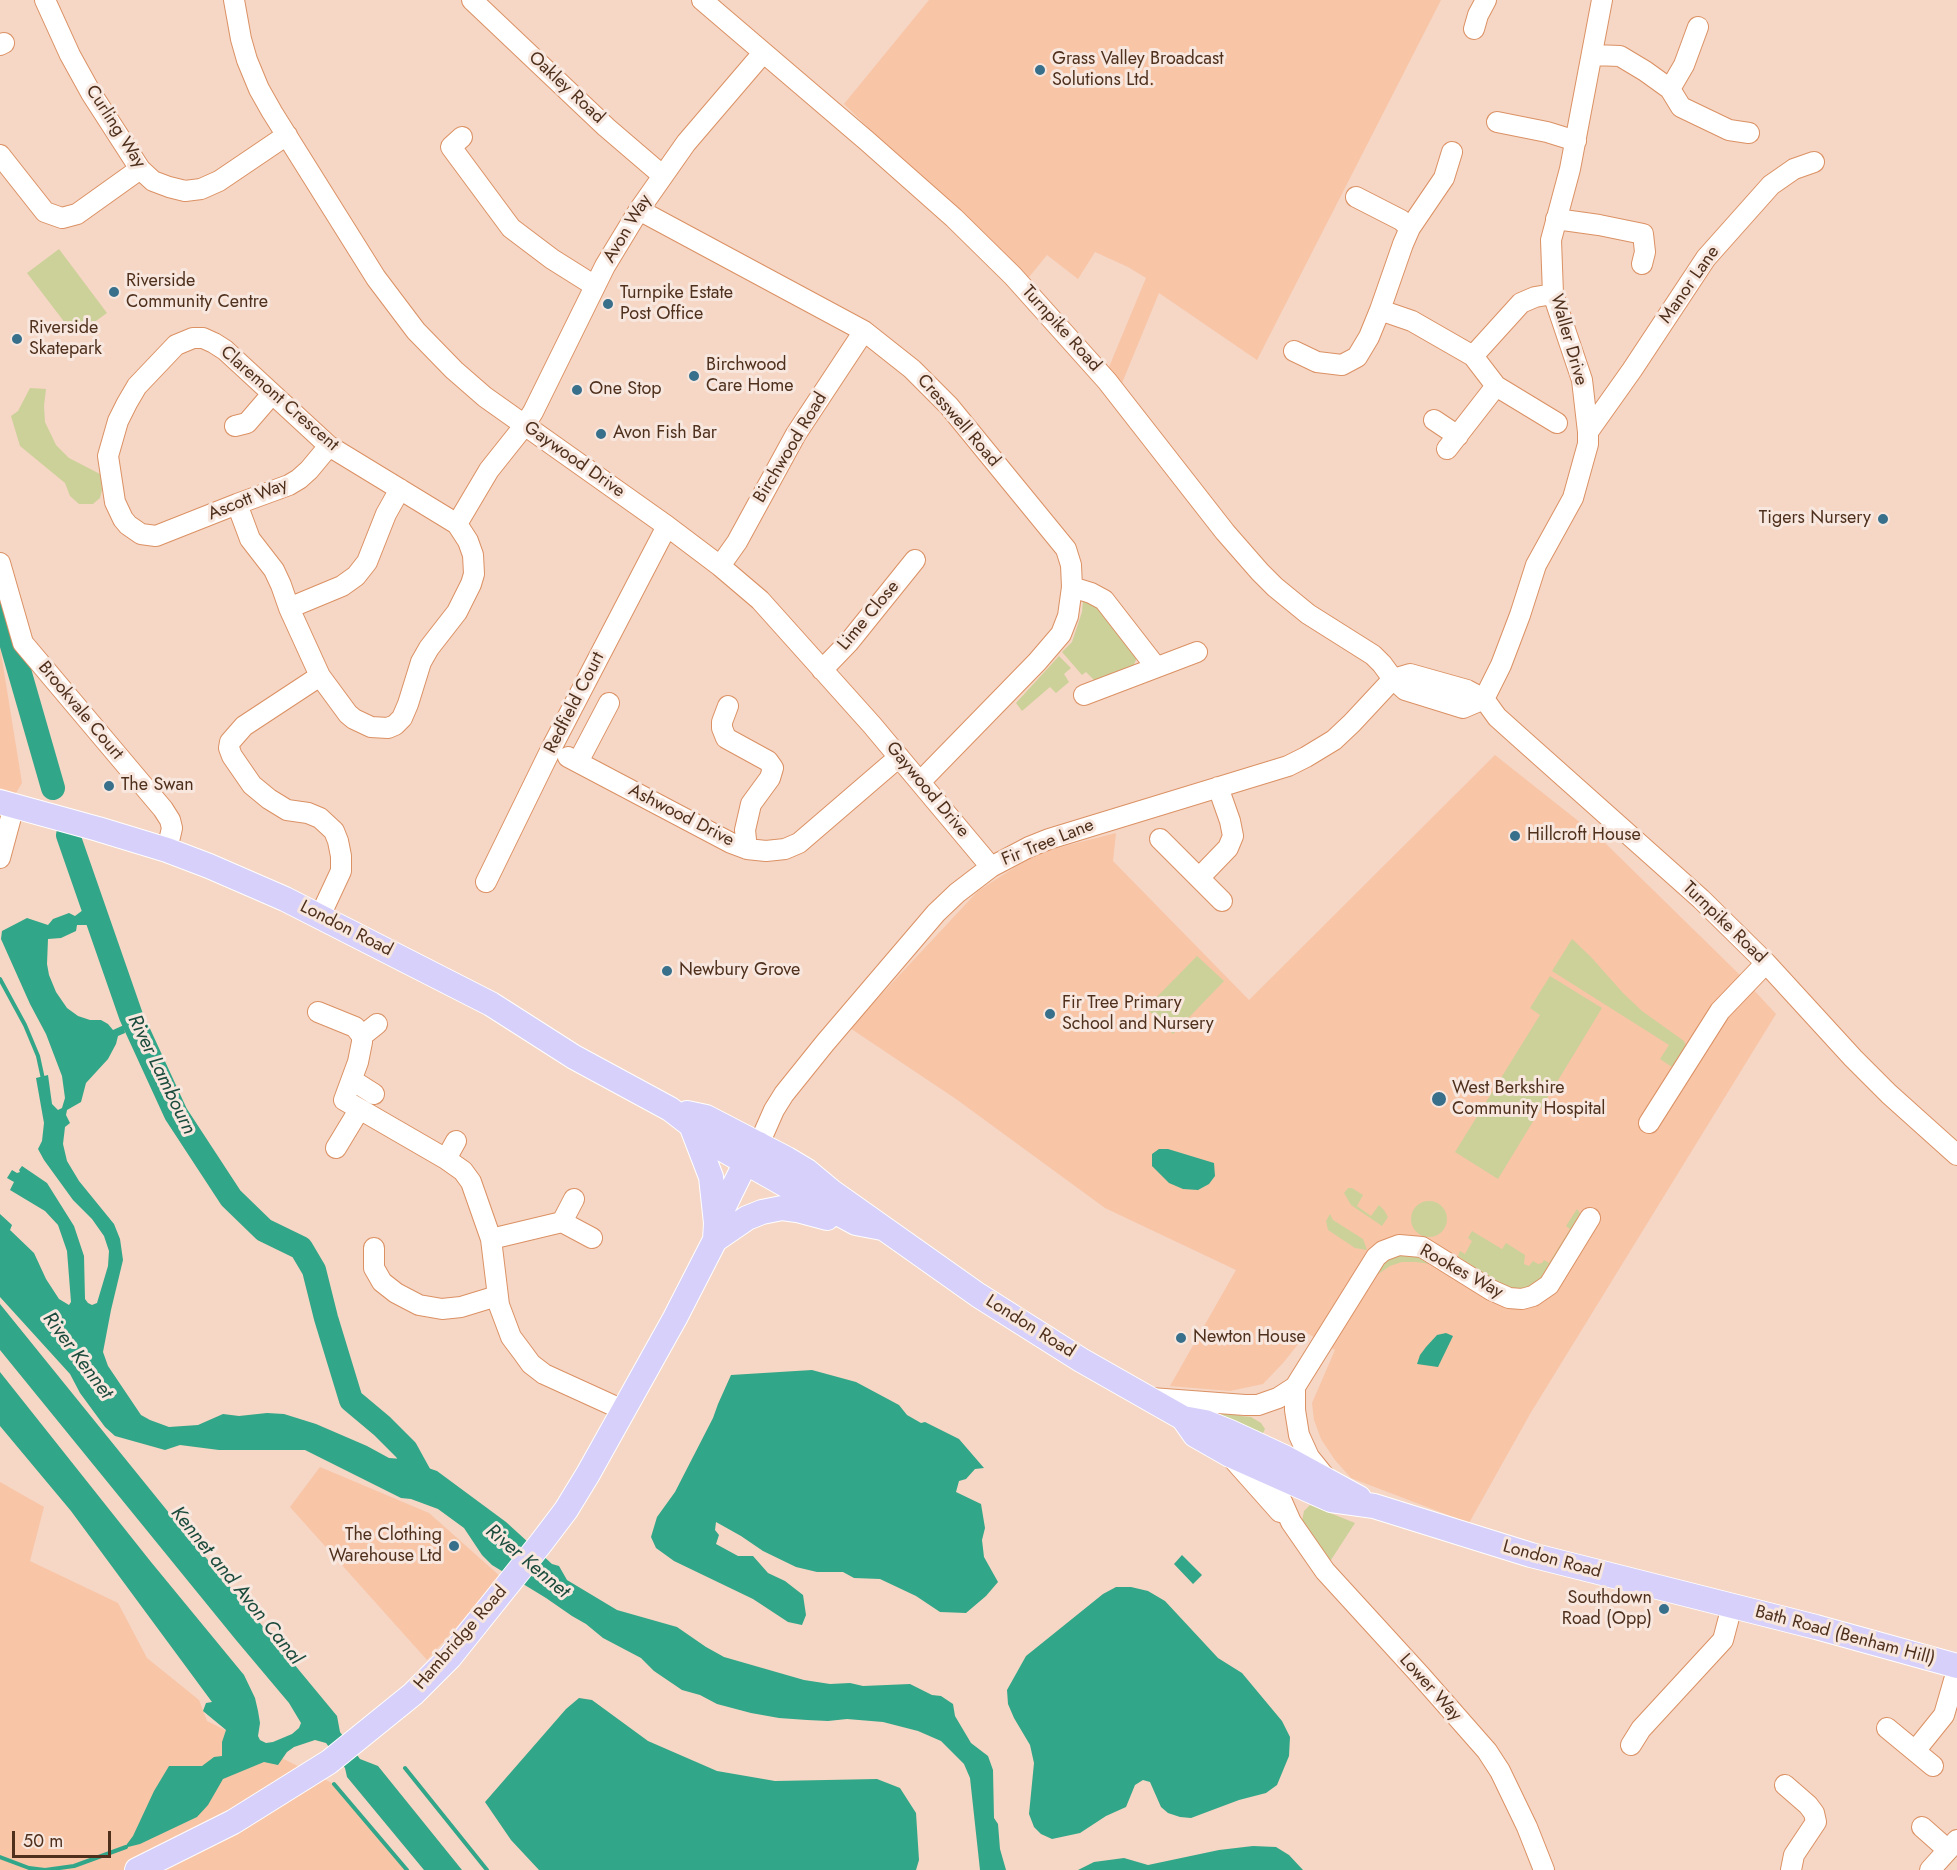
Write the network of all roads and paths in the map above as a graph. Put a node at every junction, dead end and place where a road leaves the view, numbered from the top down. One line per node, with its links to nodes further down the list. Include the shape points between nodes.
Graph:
1 (45, 0): 20 (street, Curling Way, via 91,93)
2 (234, 0): 14 (street, Gaywood Drive, via 247,60 259,89)
3 (472, 0): 21 (street, Oakley Road, via 606,127)
4 (1486, 0): 7 (street)
5 (1602, 0): 10 (street, Waller Drive)
6 (712, 3): 9 (street, Turnpike Road)
7 (1474, 28)
8 (1691, 33): 11 (street, via 1684,65)
9 (763, 53): 21 (street, Avon Way); 55 (street, Turnpike Road, via 982,244 1107,381 1260,572 1294,603 1373,655)
10 (1593, 55): 11 (street, via 1620,56); 16 (street, Waller Drive)
11 (1670, 89): 13 (street, via 1681,107 1727,137)
12 (1497, 122): 16 (street, via 1529,120 1547,132)
13 (1749, 133)
14 (287, 135): 20 (street, Curling Way, via 201,189 169,187 153,181); 38 (street, Gaywood Drive, via 376,278 416,332 473,387)
15 (462, 137): 27 (street, via 451,147 511,228 552,260)
16 (1576, 141): 24 (street, Waller Drive)
17 (1457, 150): 25 (street, via 1444,178)
18 (0, 155): 20 (street, via 45,212 62,218 77,214)
19 (1814, 162): 39 (street, Manor Lane, via 1794,169 1771,185 1706,258)
20 (140, 169)
21 (662, 174): 23 (street, Avon Way)
22 (1356, 197): 25 (street)
23 (639, 210): 27 (street, Avon Way); 30 (street, Cresswell Road)
24 (1556, 219): 26 (street, via 1646,228); 28 (street, Waller Drive, via 1551,240)
25 (1410, 228): 29 (street)
26 (1642, 264)
27 (595, 286): 38 (street, Avon Way)
28 (1553, 294): 31 (street, via 1521,303); 39 (street, Waller Drive, via 1582,380)
29 (1380, 310): 31 (street, via 1412,321); 32 (street, via 1357,357 1342,365)
30 (864, 331): 48 (street, Birchwood Road, via 796,434); 49 (street, Cresswell Road, via 912,369 949,406 1066,549)
31 (1473, 356): 33 (street)
32 (1298, 357)
33 (1496, 386): 35 (street, via 1453,442); 36 (street)
34 (272, 394): 37 (street, via 247,423); 40 (street, Claremont Crescent); 45 (street, Claremont Crescent, via 225,350 203,338 176,345 137,386 118,421 108,456 115,502 123,519 141,534)
35 (1434, 420)
36 (1557, 423)
37 (235, 426)
38 (524, 426): 43 (street, Avon Way, via 489,470); 44 (street, Gaywood Drive)
39 (1588, 432): 57 (street, Waller Drive, via 1573,498 1536,565 1501,665)
40 (329, 446): 41 (street, Claremont Crescent); 42 (street, Ascott Way, via 299,479)
41 (400, 489): 43 (street, Claremont Crescent); 50 (street, via 367,562 356,576)
42 (237, 504): 45 (street, Ascott Way); 50 (street, via 250,539 274,570)
43 (457, 524): 54 (street, via 473,555 471,584 457,612 421,662 402,718 388,728 361,723 348,714)
44 (667, 526): 48 (street, Gaywood Drive); 70 (street, Redfield Court)
45 (156, 536)
46 (915, 560): 53 (street, Lime Close)
47 (0, 563): 66 (street, Brookvale Court, via 23,644 163,809 172,828)
48 (720, 566): 53 (street, Gaywood Drive, via 760,600)
49 (1072, 587): 52 (street, via 1104,600); 61 (street, Cresswell Road, via 1061,634)
50 (289, 608): 54 (street)
51 (1197, 652): 52 (street)
52 (1156, 667): 56 (street)
53 (822, 670): 60 (street, Gaywood Drive)
54 (320, 676): 72 (street, via 244,726 229,748 252,784 269,799 287,810 320,818 334,831 341,871)
55 (1393, 679): 57 (street, Turnpike Road, via 1405,690 1463,708); 62 (street, Fir Tree Lane, via 1320,750 1288,766)
56 (1084, 695)
57 (1484, 699): 73 (street, Turnpike Road, via 1497,717 1701,899)
58 (609, 703): 65 (street, Ashwood Drive, via 573,760)
59 (728, 706): 65 (street, via 722,722 726,738 768,760 773,768 748,811)
60 (899, 757): 61 (street, Gaywood Drive); 65 (street, Ashwood Drive, via 799,843 785,849)
61 (920, 782): 68 (street, Gaywood Drive)
62 (1218, 787): 68 (street, Fir Tree Lane, via 1049,839); 69 (street, via 1233,836 1228,848)
63 (7, 804): 66 (main road, London Road); 67 (street)
64 (1160, 840): 69 (street)
65 (747, 849)
66 (167, 850): 72 (main road, London Road)
67 (0, 858)
68 (991, 867): 84 (street, Fir Tree Lane, via 936,913 825,1042 774,1110)
69 (1199, 878): 71 (street)
70 (486, 882)
71 (1222, 901)
72 (320, 916): 77 (main road, London Road, via 491,1004 573,1057)
73 (1766, 963): 79 (street, via 1720,1011); 83 (street, Turnpike Road, via 1852,1058)
74 (318, 1012): 75 (street, via 369,1030)
75 (352, 1080): 76 (street); 78 (street, via 344,1100)
76 (374, 1094)
77 (670, 1108): 80 (main road, London Road); 84 (main road, London Road, via 706,1117)
78 (359, 1110): 82 (street); 85 (street)
79 (1649, 1122)
80 (691, 1125): 84 (main road, London Road, via 722,1149); 91 (main road, via 711,1177)
81 (456, 1141): 85 (street)
82 (336, 1148)
83 (1957, 1155)
84 (755, 1158): 89 (main road, London Road); 90 (main road, London Road, via 807,1171); 91 (main road, Hambridge Road)
85 (446, 1159): 93 (street, via 471,1182)
86 (574, 1199): 88 (street)
87 (1590, 1218): 96 (street, Rookes Way, via 1548,1284 1522,1299 1491,1290 1422,1247 1399,1245 1383,1251)
88 (562, 1222): 92 (street); 93 (street)
89 (856, 1223): 90 (main road, London Road); 91 (main road, via 782,1209 755,1214)
90 (882, 1228): 97 (main road, London Road, via 1022,1324)
91 (720, 1231): 98 (main road, Hambridge Road)
92 (592, 1238)
93 (491, 1239): 95 (street)
94 (370, 1262): 95 (street, via 382,1282 419,1305 442,1310)
95 (497, 1296): 98 (street, via 511,1337 531,1364 544,1374)
96 (1295, 1387): 97 (street, Rookes Way, via 1258,1405); 101 (street, via 1302,1444)
97 (1149, 1397): 99 (main road, London Road, via 1183,1418 1205,1422)
98 (623, 1410): 112 (main road, Hambridge Road, via 566,1510 450,1657 413,1694 329,1762 233,1822)
99 (1235, 1446): 100 (main road, London Road); 101 (main road, London Road); 102 (street, Lower Way, via 1273,1506)
100 (1267, 1472): 101 (main road, London Road); 102 (street, Lower Way)
101 (1322, 1488): 102 (street, via 1300,1503); 103 (main road, London Road, via 1531,1555)
102 (1292, 1522): 113 (street, Lower Way, via 1325,1571 1487,1751 1527,1827)
103 (1732, 1606): 104 (main road, Bath Road (Benham Hill)); 106 (street, via 1723,1640 1641,1729)
104 (1957, 1668): 107 (street, via 1944,1714)
105 (1887, 1728): 107 (street)
106 (1631, 1745)
107 (1915, 1751): 108 (street)
108 (1933, 1766)
109 (1785, 1785): 114 (street, via 1808,1805 1816,1822 1794,1855)
110 (1922, 1827): 111 (street)
111 (1952, 1845): 115 (street)
112 (137, 1870)
113 (1544, 1870)
114 (1791, 1870)
115 (1930, 1870)

